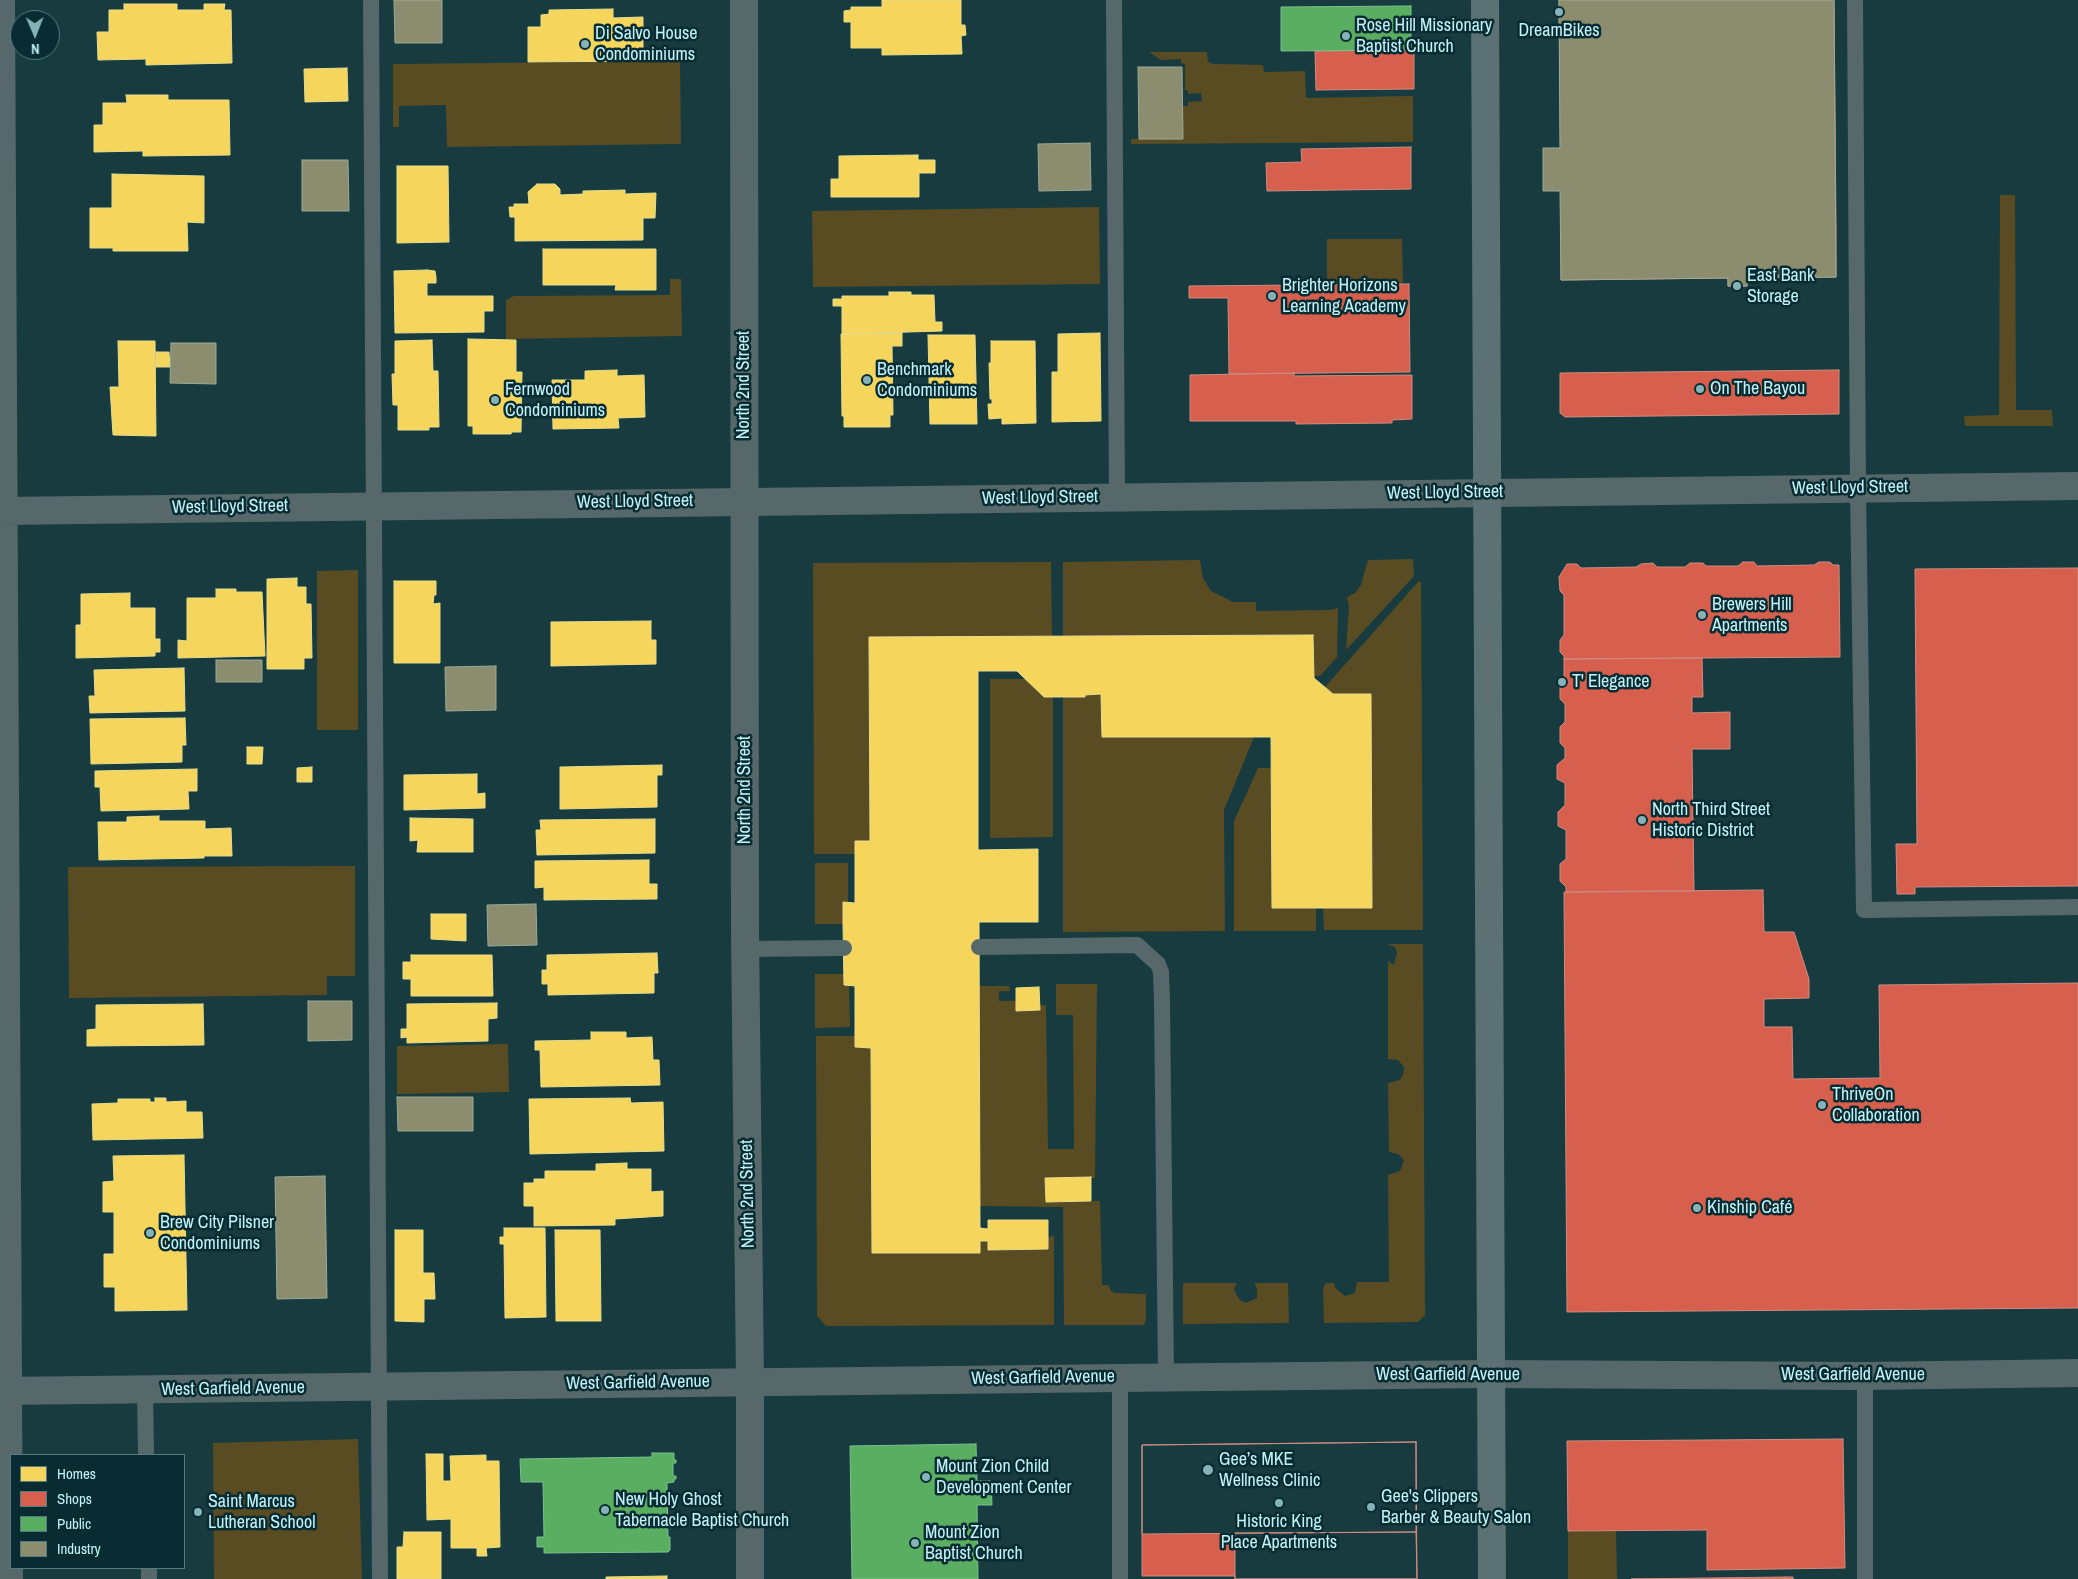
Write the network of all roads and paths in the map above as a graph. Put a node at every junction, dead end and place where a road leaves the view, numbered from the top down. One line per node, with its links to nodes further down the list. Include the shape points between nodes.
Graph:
1 (1, 0): 13 (street)
2 (372, 0): 12 (lane)
3 (744, 0): 11 (street, North 2nd Street)
4 (1114, 0): 10 (lane)
5 (1485, 0): 9 (main road)
6 (1855, 0): 8 (lane)
7 (2078, 486): 8 (street, West Lloyd Street)
8 (1858, 488): 9 (street, West Lloyd Street); 14 (lane, via 1864,910)
9 (1488, 492): 10 (street, West Lloyd Street); 19 (main road)
10 (1117, 496): 11 (street, West Lloyd Street)
11 (745, 501): 12 (street, West Lloyd Street); 17 (street, North 2nd Street)
12 (373, 506): 13 (street, West Lloyd Street); 24 (lane)
13 (1, 511): 26 (street)
14 (2078, 907)
15 (979, 947): 21 (lane, via 1137,945 1158,964 1162,972)
16 (844, 948): 17 (lane)
17 (745, 949): 23 (street, North 2nd Street)
18 (2078, 1373): 20 (street, West Garfield Avenue)
19 (1491, 1374): 20 (street, West Garfield Avenue); 21 (street, West Garfield Avenue); 32 (main road)
20 (1865, 1376): 33 (lane)
21 (1166, 1377): 22 (street, West Garfield Avenue)
22 (1120, 1378): 23 (street, West Garfield Avenue); 31 (lane)
23 (750, 1381): 24 (street, West Garfield Avenue); 30 (street, North 2nd Street)
24 (379, 1386): 25 (street, West Garfield Avenue); 29 (lane)
25 (144, 1390): 26 (street, West Garfield Avenue); 27 (lane)
26 (4, 1391): 28 (street)
27 (146, 1454)
28 (9, 1579)
29 (380, 1579)
30 (750, 1579)
31 (1120, 1579)
32 (1492, 1579)
33 (1865, 1579)

